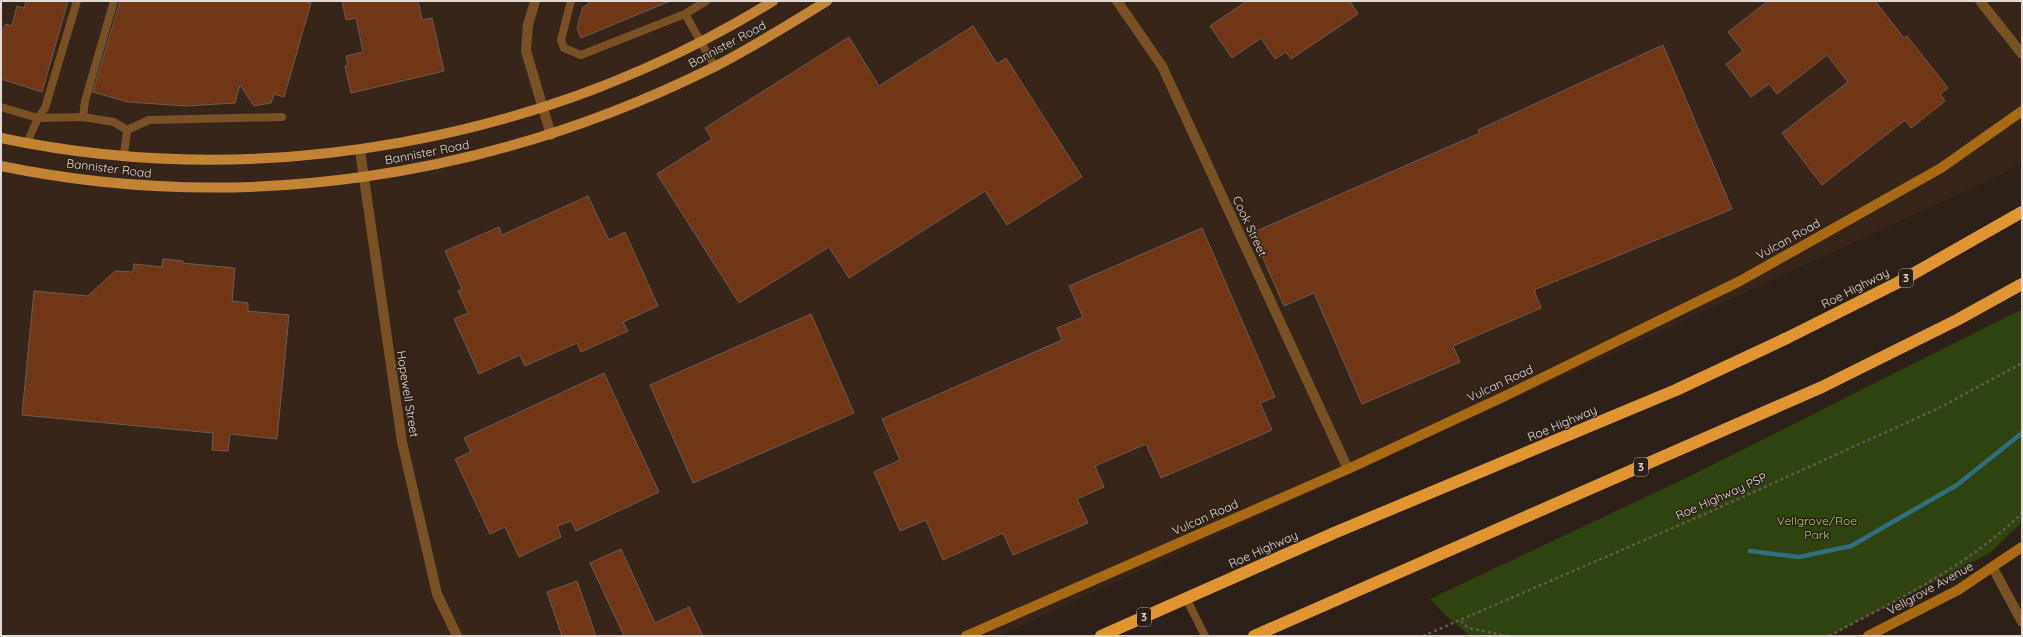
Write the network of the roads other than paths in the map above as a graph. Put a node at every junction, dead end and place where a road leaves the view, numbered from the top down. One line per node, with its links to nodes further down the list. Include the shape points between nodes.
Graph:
1 (77, 1): 19 (lane, via 45,108)
2 (114, 1): 17 (lane, via 85,101)
3 (535, 1): 15 (street, via 528,25 526,51)
4 (571, 1): 10 (lane, via 562,40 564,48 581,55)
5 (706, 1): 10 (lane)
6 (773, 1): 11 (main road, Bannister Road)
7 (826, 1): 13 (main road, Bannister Road)
8 (1117, 1): 30 (street, Cook Street, via 1162,66)
9 (1980, 1): 12 (street)
10 (685, 14): 11 (lane)
11 (701, 42): 13 (lane); 15 (main road, Bannister Road, via 623,77)
12 (2022, 54)
13 (715, 67): 21 (main road, Bannister Road, via 636,102)
14 (1, 107): 19 (lane)
15 (542, 107): 21 (street); 24 (main road, Bannister Road, via 425,138)
16 (2022, 111): 30 (street, Vulcan Road, via 1940,168 1740,281 1505,396)
17 (83, 117): 19 (lane); 20 (lane, via 114,122)
18 (282, 117): 20 (lane, via 149,120)
19 (38, 118): 23 (lane)
20 (127, 130): 25 (lane)
21 (551, 135): 27 (main road, Bannister Road, via 434,165)
22 (1, 138): 23 (main road, Bannister Road)
23 (27, 143): 25 (main road, Bannister Road)
24 (360, 150): 25 (main road, Bannister Road, via 234,160); 27 (street, Hopewell Street)
25 (124, 155)
26 (1, 166): 27 (main road, Bannister Road, via 125,185 180,188 295,185)
27 (363, 177): 35 (street, Hopewell Street, via 402,442 437,594)
28 (2022, 212): 33 (highway, Roe Highway / 3, via 1897,283 1676,390 1334,533)
29 (2022, 284): 39 (highway, 3, via 1957,320 1822,387)
30 (1348, 469): 36 (street, Vulcan Road)
31 (2022, 547): 32 (street, Vellgrove Avenue)
32 (1993, 568): 34 (street); 40 (street, Vellgrove Avenue, via 1958,590)
33 (1186, 598): 37 (highway, Roe Highway / 3); 38 (lane)
34 (2022, 622)
35 (457, 636)
36 (966, 636)
37 (1101, 636)
38 (1204, 636)
39 (1254, 636)
40 (1868, 636)

